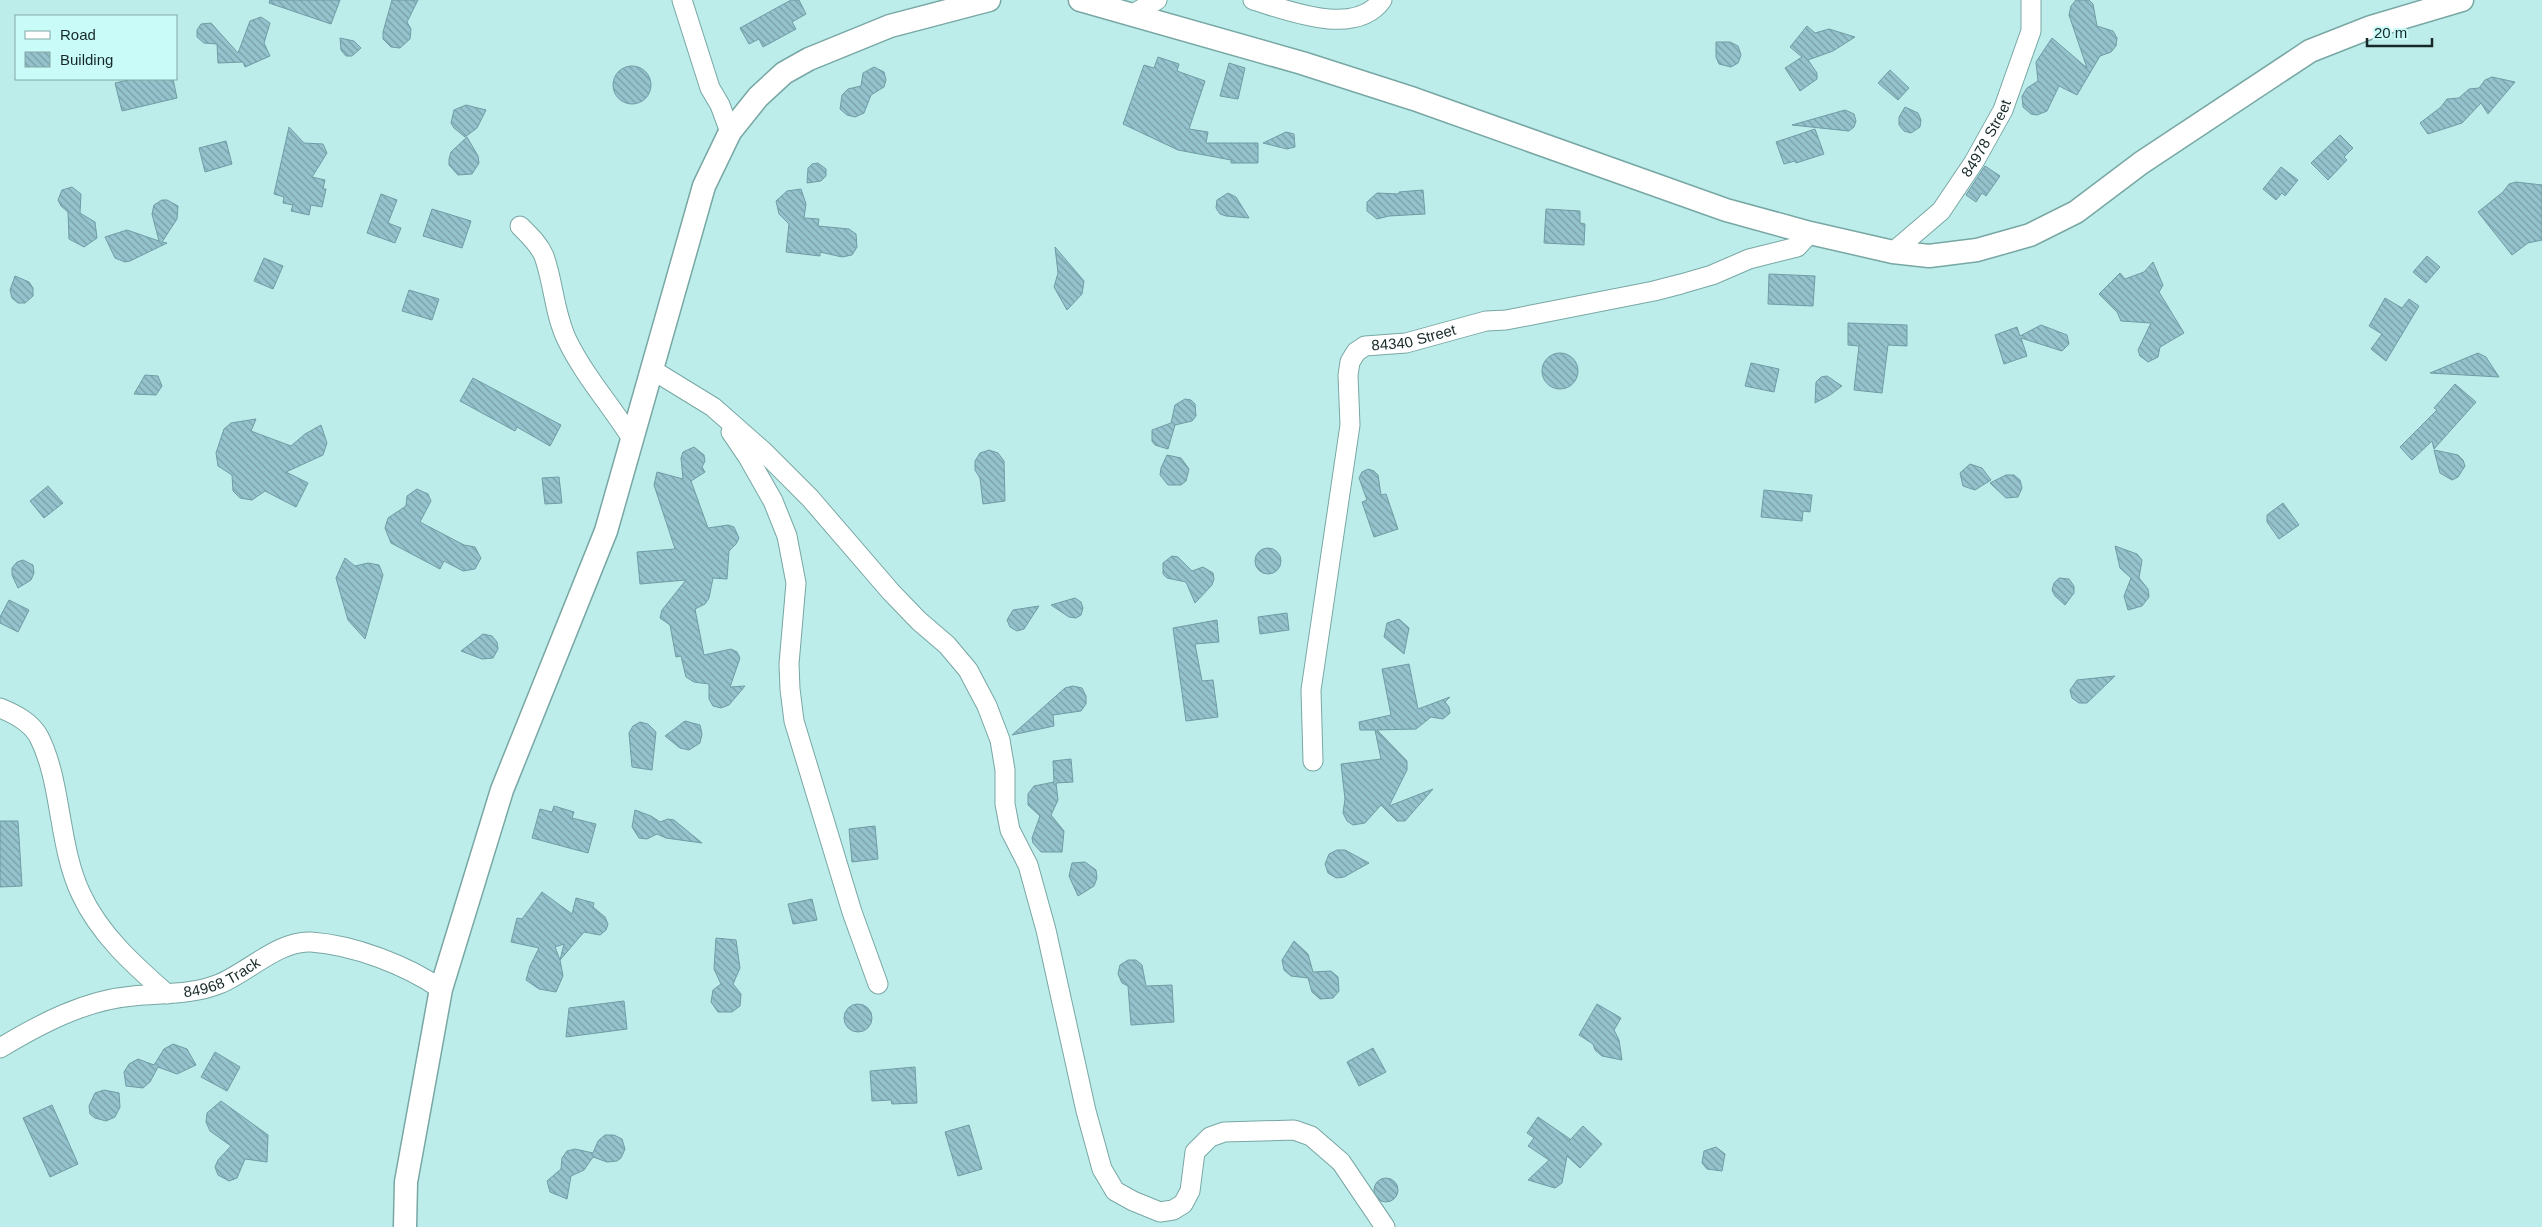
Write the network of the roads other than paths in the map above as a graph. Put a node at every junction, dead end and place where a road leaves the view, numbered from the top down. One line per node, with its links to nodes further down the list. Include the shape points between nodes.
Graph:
1 (682, 0): 10 (street, via 710,88)
2 (989, 0): 10 (street, via 890,26 809,59 784,73 758,97)
3 (1080, 0): 9 (street)
4 (1157, 0): 9 (street)
5 (1252, 0): 6 (street, via 1334,20 1363,14)
6 (1382, 0)
7 (2031, 0): 13 (street, 84978 Street, via 2031,31 2003,110 1941,211)
8 (2462, 0): 13 (street, via 2371,26 2310,50 2158,152 2076,212 2030,235 1977,250 1929,256)
9 (1133, 14): 12 (street, via 1302,63 1726,210)
10 (730, 132): 14 (street, via 704,186)
11 (520, 226): 16 (street, via 544,254 555,308 567,339 587,377)
12 (1810, 233): 13 (street); 18 (street, 84340 Street, via 1797,246 1654,291 1486,322 1406,344 1372,345 1356,352 1348,375 1350,425 1310,690)
13 (1894, 252)
14 (652, 369): 15 (street); 16 (street)
15 (713, 406): 19 (street, via 748,457 773,501 787,536 796,583 790,664 794,722 852,912); 24 (street, via 804,491 918,621 947,644 968,670 987,706 1000,740 1010,830 1028,865 1046,930 1086,1112 1102,1169 1115,1191 1160,1212 1173,1210 1183,1204 1190,1192 1195,1152 1210,1137 1224,1132 1294,1130 1311,1136 1341,1162)
16 (632, 440): 20 (street, via 606,531 502,790)
17 (0, 708): 21 (street, via 28,724 38,736 54,787 70,866 81,895 124,957)
18 (1313, 761)
19 (878, 984)
20 (441, 989): 21 (street, 84968 Track, via 419,974 380,958 309,942 284,948 218,985); 23 (street, via 406,1182)
21 (167, 994): 22 (street, 84968 Track, via 132,996 94,1004 38,1025)
22 (0, 1048)
23 (405, 1227)
24 (1385, 1227)

